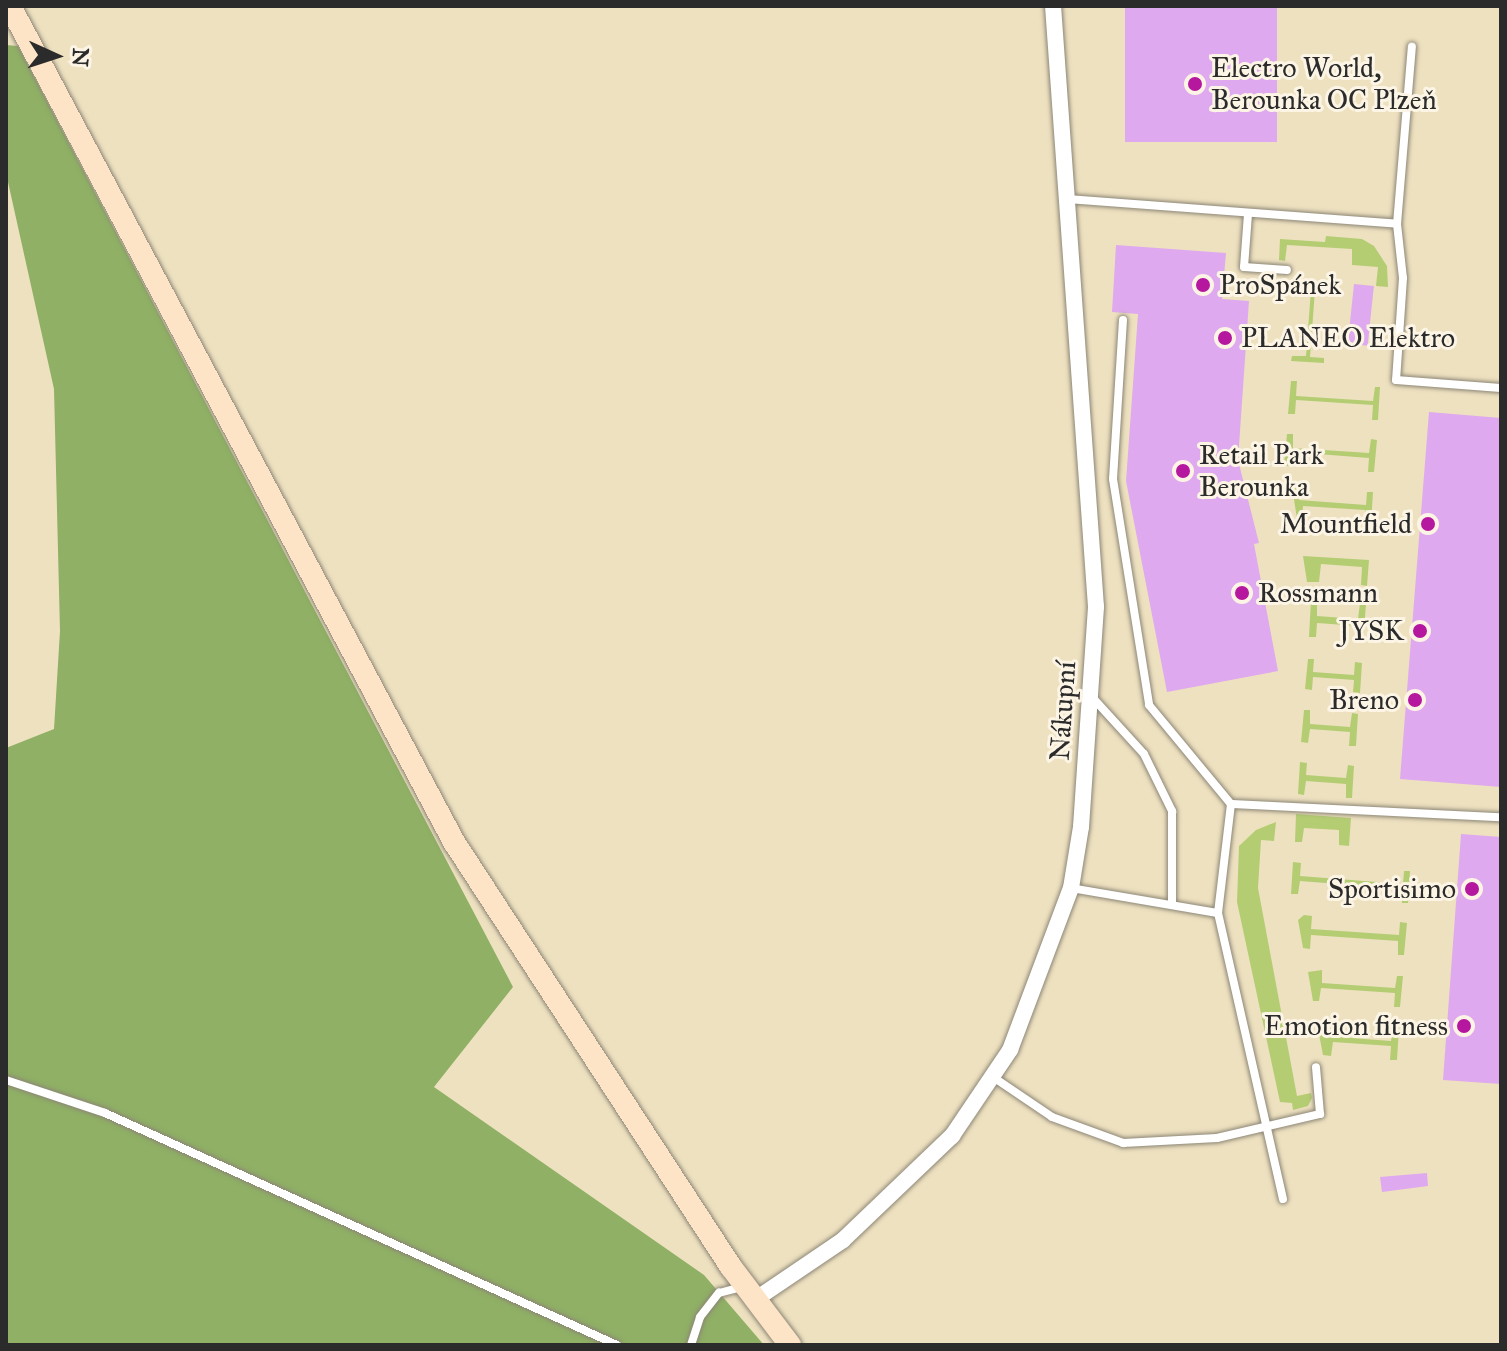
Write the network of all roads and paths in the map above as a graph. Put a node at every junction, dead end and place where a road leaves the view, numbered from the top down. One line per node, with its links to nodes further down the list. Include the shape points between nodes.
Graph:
1 (10, 6): 21 (street, via 454,842)
2 (1053, 6): 4 (street, Nákupní)
3 (1412, 47): 6 (lane)
4 (1068, 199): 5 (lane); 10 (street, Nákupní, via 1096,607)
5 (1248, 214): 6 (lane); 7 (lane, via 1244,267)
6 (1397, 224): 9 (lane, via 1403,278 1396,380)
7 (1287, 270)
8 (1123, 320): 11 (lane, via 1113,479 1149,705)
9 (1501, 388)
10 (1090, 694): 13 (street, Nákupní, via 1081,827); 14 (lane, via 1144,754 1172,811)
11 (1231, 804): 12 (lane); 15 (lane)
12 (1501, 817)
13 (1071, 888): 14 (lane); 17 (street, Nákupní, via 1010,1050)
14 (1172, 902): 15 (lane)
15 (1218, 913): 19 (lane)
16 (1316, 1067): 19 (lane, via 1320,1114)
17 (993, 1077): 19 (lane, via 1052,1117 1123,1143 1217,1138); 21 (street, Nákupní, via 952,1136 843,1240)
18 (6, 1080): 22 (lane, via 105,1113)
19 (1265, 1128): 20 (lane)
20 (1283, 1199)
21 (751, 1292): 23 (lane, via 719,1293 700,1317); 24 (street)
22 (617, 1345)
23 (691, 1345)
24 (790, 1345)

